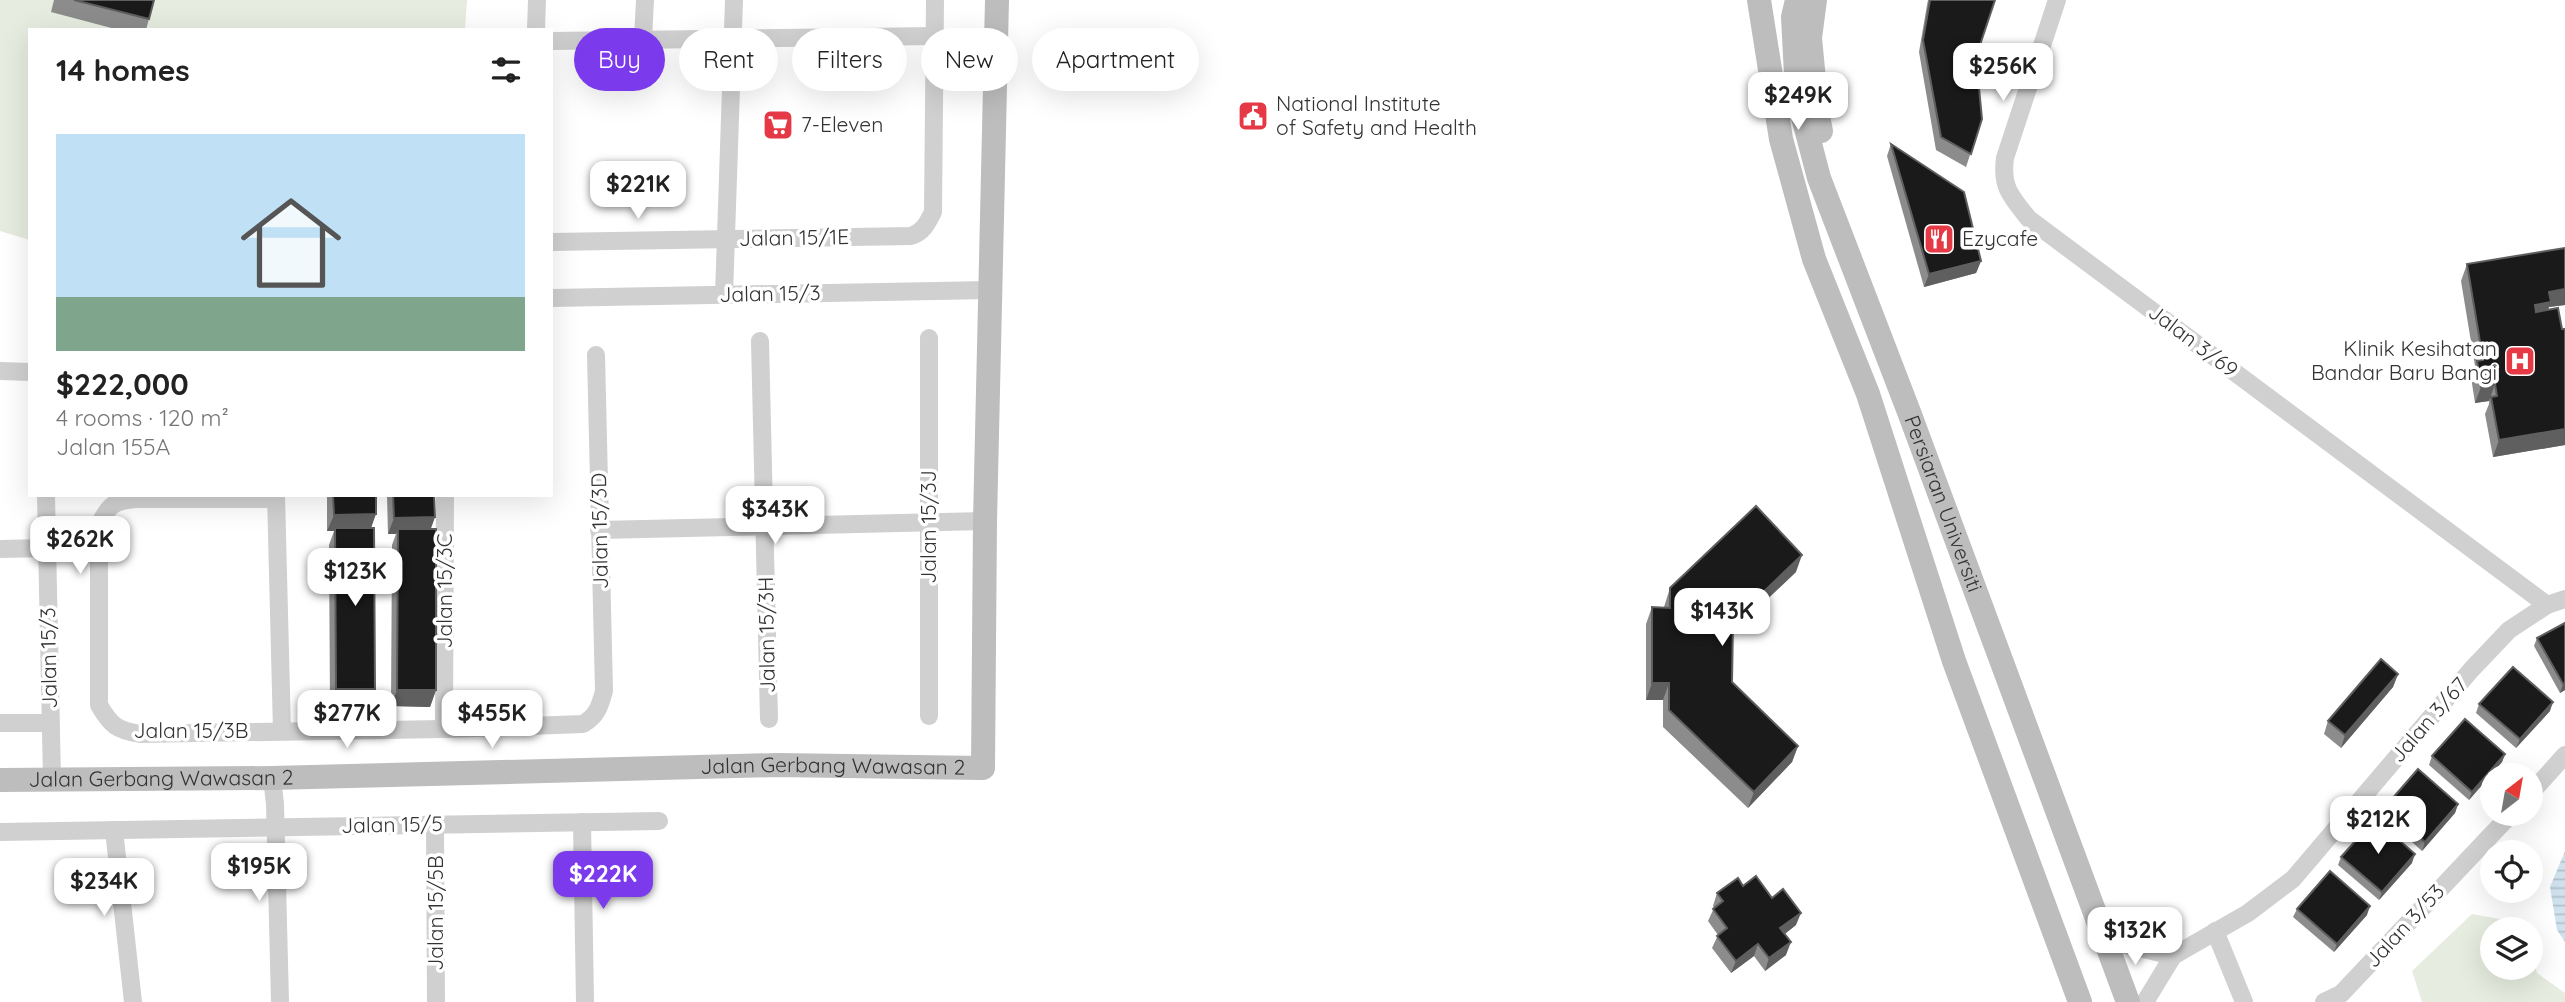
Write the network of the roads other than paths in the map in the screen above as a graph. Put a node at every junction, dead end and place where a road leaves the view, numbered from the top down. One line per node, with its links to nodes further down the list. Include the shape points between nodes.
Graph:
1 (537, 0): 11 (street)
2 (645, 0): 12 (street)
3 (734, 0): 13 (street)
4 (936, 0): 14 (street)
5 (997, 0): 25 (main road, Jalan Gerbang Wawasan 2)
6 (1741, 0): 23 (main road, via 1754,43 1772,162)
7 (1759, 0): 23 (main road, Persiaran Universiti, via 1781,139)
8 (1797, 0): 24 (main road, Persiaran Universiti, via 1793,17 1797,93 1819,178)
9 (1815, 0): 24 (main road, via 1810,38 1817,111)
10 (2057, 0): 43 (street, Jalan 3/69, via 2003,173 2006,189 2029,219)
11 (536, 28)
12 (643, 28)
13 (733, 28)
14 (935, 28)
15 (921, 36): 16 (street)
16 (778, 37)
17 (574, 40): 18 (street)
18 (553, 41)
19 (731, 91): 21 (street)
20 (934, 91): 21 (street, Jalan 15/1E, via 933,212 919,233)
21 (726, 239): 22 (street, Jalan 15/1E); 26 (street)
22 (553, 243)
23 (1814, 259): 70 (main road, Persiaran Universiti, via 1868,394 1954,662)
24 (1849, 261): 64 (main road, Persiaran Universiti)
25 (989, 290): 26 (street, Jalan 15/3); 36 (main road, Jalan Gerbang Wawasan 2)
26 (724, 295): 27 (street, Jalan 15/3)
27 (553, 298)
28 (929, 338): 37 (street, Jalan 15/3J)
29 (760, 341): 38 (street, Jalan 15/3H)
30 (596, 355): 39 (street, Jalan 15/3D)
31 (28, 369): 32 (street)
32 (0, 372)
33 (46, 497): 41 (street, Jalan 15/3)
34 (276, 497): 50 (street); 50 (street, Jalan 15/3B, via 118,500 106,511 99,525 99,705 108,722 140,734)
35 (445, 497): 49 (street, Jalan 15/3C)
36 (985, 522): 37 (street); 52 (main road, Jalan Gerbang Wawasan 2, via 983,768 777,765)
37 (929, 523): 38 (street); 45 (street, Jalan 15/3J)
38 (765, 527): 39 (street); 46 (street, Jalan 15/3H)
39 (599, 530): 44 (street, Jalan 15/3D, via 604,691)
40 (0, 548): 41 (street)
41 (47, 548): 48 (street, Jalan 15/3)
42 (2565, 599): 43 (street, Jalan 3/67)
43 (2547, 605): 63 (street, Jalan 3/67, via 2509,630 2471,670 2293,879)
44 (600, 706): 49 (street, Jalan 15/3B, via 583,724)
45 (929, 716)
46 (769, 719)
47 (0, 723): 48 (street)
48 (50, 723): 53 (street, Jalan 15/3)
49 (444, 729): 50 (street, Jalan 15/3B)
50 (282, 731)
51 (2565, 755): 55 (street)
52 (272, 778): 53 (main road, Jalan Gerbang Wawasan 2); 60 (street)
53 (52, 779): 54 (main road, Jalan Gerbang Wawasan 2)
54 (0, 780)
55 (2543, 780)
56 (659, 821): 57 (street, Jalan 15/5)
57 (582, 822): 58 (street, Jalan 15/5); 69 (street)
58 (435, 825): 60 (street, Jalan 15/5); 68 (street, Jalan 15/5B)
59 (2500, 826): 74 (street, Jalan 3/53, via 2341,995)
60 (276, 827): 61 (street, Jalan 15/5); 67 (street)
61 (114, 830): 62 (street, Jalan 15/5); 66 (street)
62 (0, 832)
63 (2215, 931): 65 (street, Jalan 3/67); 73 (street)
64 (2106, 940): 65 (street); 71 (main road, Persiaran Universiti)
65 (2172, 956): 72 (street)
66 (132, 1002)
67 (281, 1002)
68 (436, 1002)
69 (585, 1002)
70 (2080, 1002)
71 (2128, 1002)
72 (2146, 1002)
73 (2244, 1002)
74 (2324, 1002)

